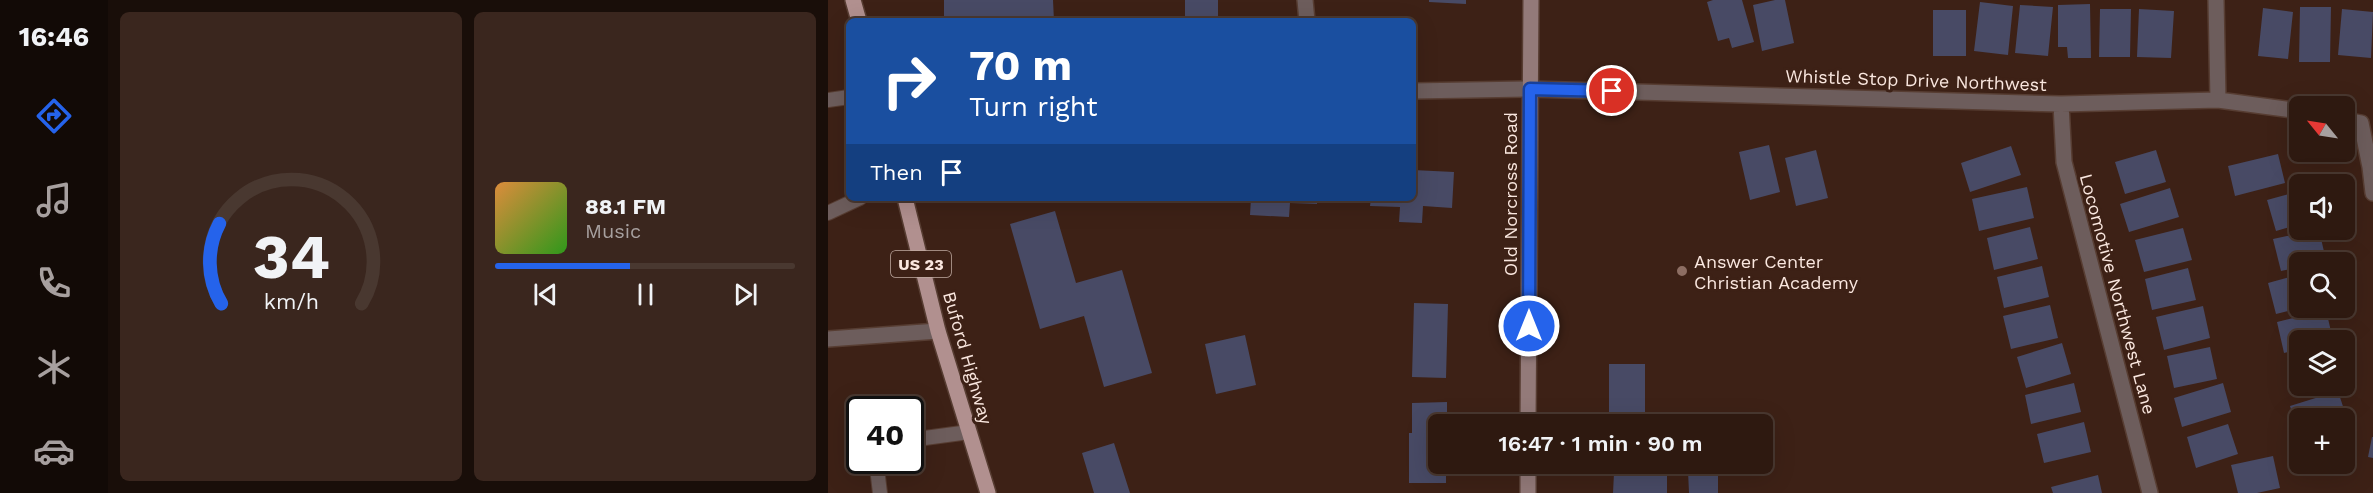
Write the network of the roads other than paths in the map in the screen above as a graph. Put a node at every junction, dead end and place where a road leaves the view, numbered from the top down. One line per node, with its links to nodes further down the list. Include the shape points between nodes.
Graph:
1 (853, 0): 5 (main road)
2 (1305, 0): 6 (street)
3 (1532, 0): 7 (street, Old Norcross Road)
4 (2216, 0): 11 (street)
5 (858, 18)
6 (1306, 18)
7 (1530, 89): 8 (street, Whistle Stop Drive Northwest); 12 (street, Whistle Stop Drive Northwest); 21 (street, Old Norcross Road)
8 (1416, 91)
9 (846, 97): 10 (lane)
10 (828, 100)
11 (2218, 100): 12 (street, Whistle Stop Drive Northwest); 13 (street, Whistle Stop Drive Northwest)
12 (2061, 104): 29 (street, Locomotive Northwest Lane, via 2064,162)
13 (2289, 110)
14 (2355, 122): 15 (street, via 2361,123)
15 (2373, 193)
16 (854, 201): 18 (lane)
17 (906, 201): 19 (main road, Buford Highway / US 23)
18 (828, 213)
19 (938, 331): 20 (street); 22 (main road, Buford Highway / US 23)
20 (828, 339)
21 (1528, 414)
22 (969, 432): 23 (lane); 27 (main road, Buford Highway / US 23)
23 (924, 438)
24 (878, 474): 26 (lane)
25 (1528, 474): 28 (street)
26 (880, 493)
27 (988, 493)
28 (1528, 493)
29 (2150, 493)

